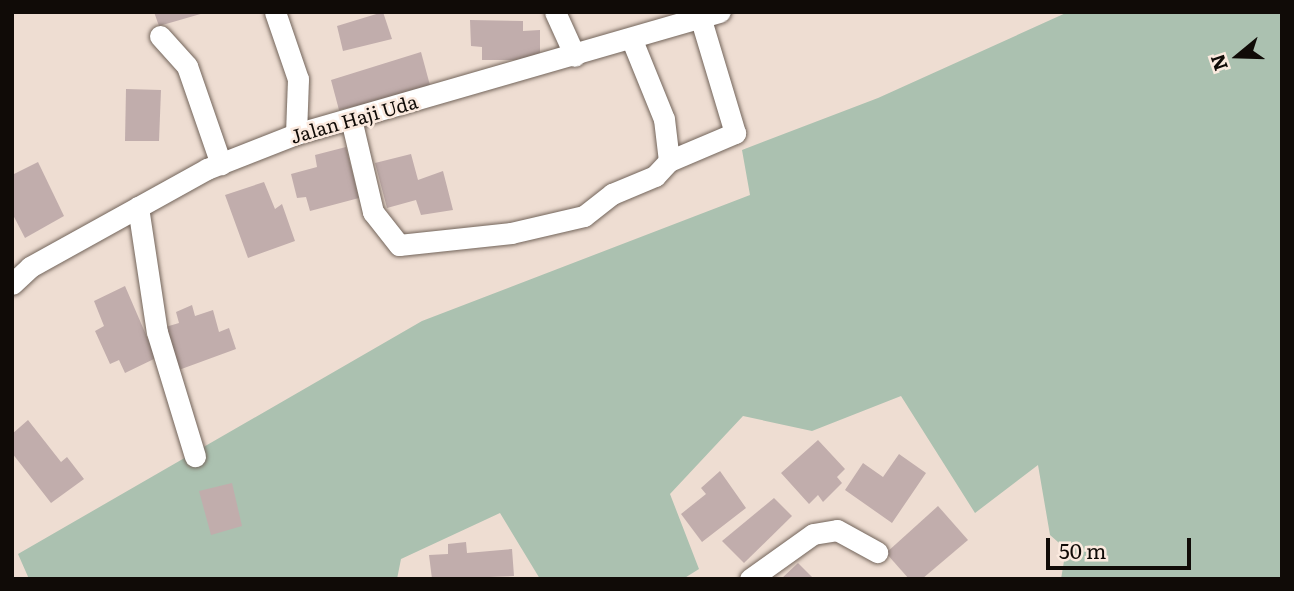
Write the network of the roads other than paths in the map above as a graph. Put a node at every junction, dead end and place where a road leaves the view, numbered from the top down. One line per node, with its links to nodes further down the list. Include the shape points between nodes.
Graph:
1 (275, 12): 8 (street, via 298,79)
2 (555, 12): 6 (street)
3 (710, 16): 5 (street, Jalan Haji Uda); 9 (street, via 735,133)
4 (160, 36): 10 (street, via 187,66)
5 (632, 40): 6 (street, Jalan Haji Uda); 9 (street, via 664,120)
6 (575, 56): 7 (street, Jalan Haji Uda)
7 (351, 119): 8 (street, Jalan Haji Uda); 9 (street, via 373,212 400,245 510,233 584,216 612,194 655,176)
8 (296, 134): 10 (street, Jalan Haji Uda)
9 (669, 161)
10 (221, 164): 11 (street, Jalan Haji Uda)
11 (138, 207): 12 (street, Jalan Haji Uda, via 30,267); 13 (street, via 157,332)
12 (12, 284)
13 (195, 456)
14 (877, 552): 15 (street, via 837,530 813,534)
15 (750, 579)

